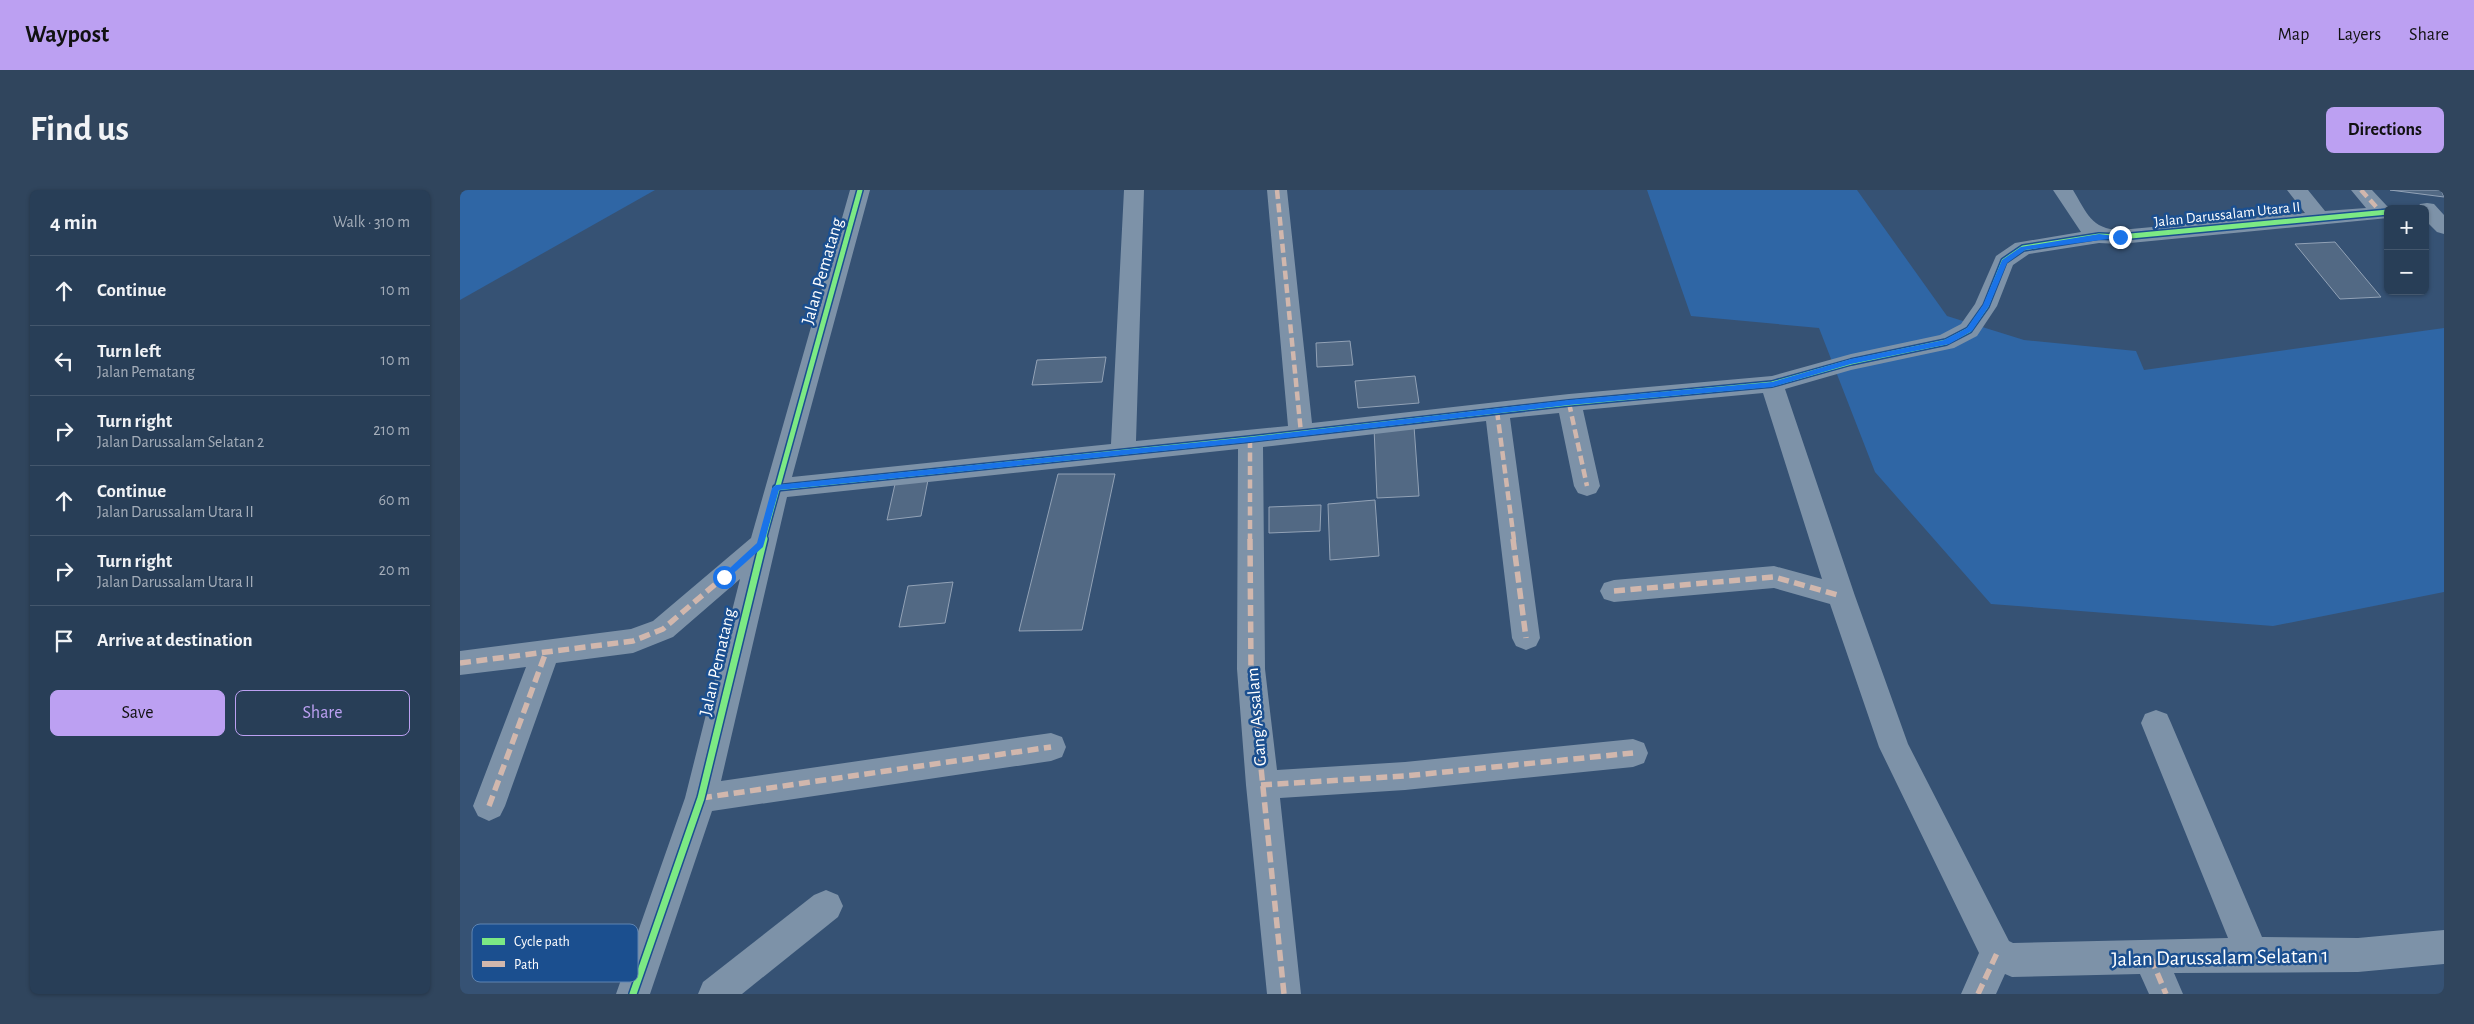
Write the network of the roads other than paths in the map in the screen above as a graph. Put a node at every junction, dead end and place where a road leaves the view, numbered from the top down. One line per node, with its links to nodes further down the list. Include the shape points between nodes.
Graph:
1 (860, 190): 19 (street, Jalan Pematang)
2 (1134, 190): 17 (street)
3 (1277, 190): 15 (street)
4 (2063, 190): 11 (street, via 2084,224)
5 (2297, 190): 9 (street)
6 (2361, 190): 8 (street)
7 (2432, 208): 10 (street)
8 (2384, 212): 9 (street, Jalan Darussalam Utara II)
9 (2320, 217): 11 (street, Jalan Darussalam Utara II, via 2120,237)
10 (2444, 227)
11 (2099, 236): 12 (street, Jalan Darussalam Utara II, via 2023,248 2004,261 1986,306 1969,330 1946,342 1851,362)
12 (1772, 384): 13 (street, Jalan Darussalam Utara II); 22 (street)
13 (1569, 403): 14 (street, Jalan Darussalam Utara II); 18 (street)
14 (1497, 410): 15 (street, Jalan Darussalam Utara II); 23 (street)
15 (1301, 433): 16 (street, Jalan Darussalam Utara II)
16 (1250, 439): 17 (street, Jalan Darussalam Utara II); 29 (street, Gang Assalam, via 1251,669)
17 (1123, 451): 19 (street, Jalan Darussalam Utara II)
18 (1587, 486)
19 (776, 488): 20 (street, Jalan Pematang)
20 (761, 545): 24 (street, via 663,629 633,641); 30 (street, Jalan Pematang)
21 (1614, 591): 22 (street, via 1774,577)
22 (1841, 596): 34 (street, via 1894,747)
23 (1526, 638)
24 (546, 652): 25 (street); 31 (street)
25 (460, 664)
26 (2156, 723): 35 (street)
27 (1051, 747): 30 (street)
28 (1633, 753): 29 (street, via 1405,776)
29 (1261, 785): 41 (street, Gang Assalam)
30 (700, 798): 37 (street, Jalan Pematang)
31 (489, 806)
32 (826, 906): 40 (street)
33 (2444, 947): 35 (street, Jalan Darussalam Selatan 1, via 2358,955)
34 (1997, 952): 36 (street, Jalan Darussalam Selatan 1, via 2012,960); 42 (street)
35 (2252, 954): 36 (street, Jalan Darussalam Selatan 1)
36 (2151, 958): 43 (street)
37 (638, 979)
38 (637, 982): 39 (street, Jalan Pematang)
39 (633, 994)
40 (715, 994)
41 (1284, 994)
42 (1978, 994)
43 (2166, 994)

